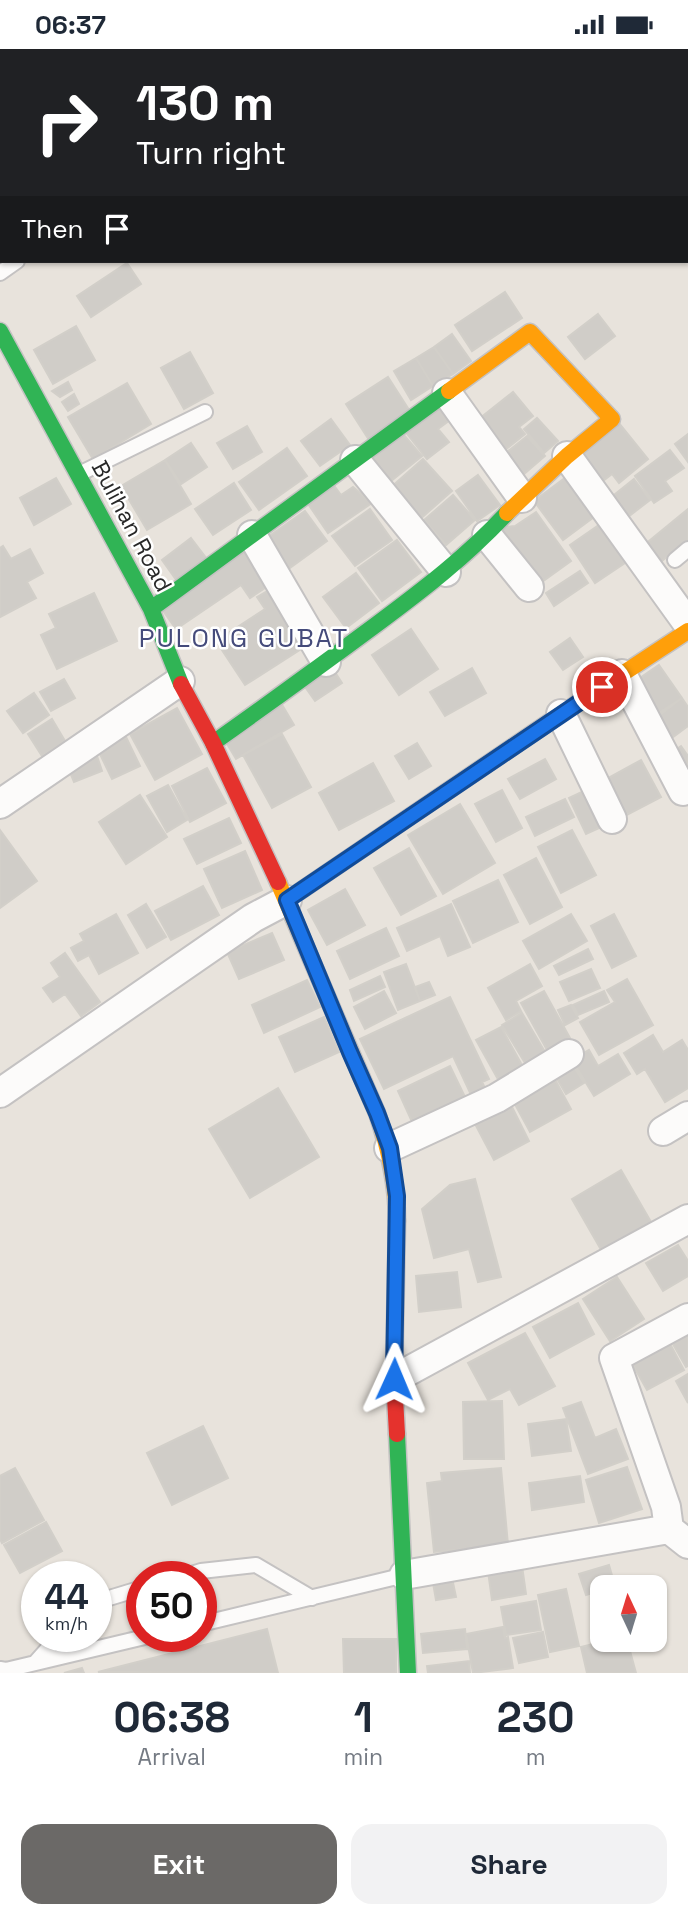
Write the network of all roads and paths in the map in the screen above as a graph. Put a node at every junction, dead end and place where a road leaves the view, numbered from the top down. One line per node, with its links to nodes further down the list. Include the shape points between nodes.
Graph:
1 (0, 331): 6 (street, Bulihan Road)
2 (447, 393): 4 (street, via 530,333 612,419); 5 (street); 7 (street)
3 (205, 412): 6 (lane)
4 (567, 456): 7 (street); 15 (street)
5 (355, 460): 8 (street); 12 (street)
6 (78, 474): 14 (street, Bulihan Road)
7 (522, 498): 9 (street)
8 (252, 535): 14 (street); 17 (street)
9 (487, 535): 12 (street); 13 (street)
10 (688, 549): 11 (lane)
11 (675, 560)
12 (446, 572): 17 (street)
13 (529, 587)
14 (151, 610): 19 (street, Bulihan Road)
15 (688, 624)
16 (688, 631): 18 (street)
17 (326, 662): 21 (street)
18 (622, 674): 20 (street); 22 (street)
19 (180, 681): 21 (street, Bulihan Road); 23 (street)
20 (561, 714): 24 (street); 25 (street)
21 (213, 743): 25 (street, Bulihan Road)
22 (683, 791)
23 (0, 804)
24 (612, 820)
25 (287, 900): 27 (street, via 253,918); 30 (street, Bulihan Road)
26 (569, 1054): 30 (street, via 497,1098)
27 (0, 1093)
28 (688, 1116): 29 (street)
29 (663, 1131)
30 (390, 1148): 33 (street, Bulihan Road, via 397,1196)
31 (688, 1219): 33 (street)
32 (688, 1318): 34 (street, via 614,1358)
33 (394, 1379): 36 (street, Bulihan Road)
34 (678, 1537): 36 (street)
35 (217, 1569): 37 (lane, via 256,1565)
36 (404, 1575): 37 (lane); 43 (street, Bulihan Road)
37 (312, 1598): 38 (lane)
38 (217, 1620)
39 (126, 1641): 41 (lane)
40 (45, 1652): 41 (lane)
41 (35, 1663): 42 (lane)
42 (0, 1669)
43 (408, 1673)

